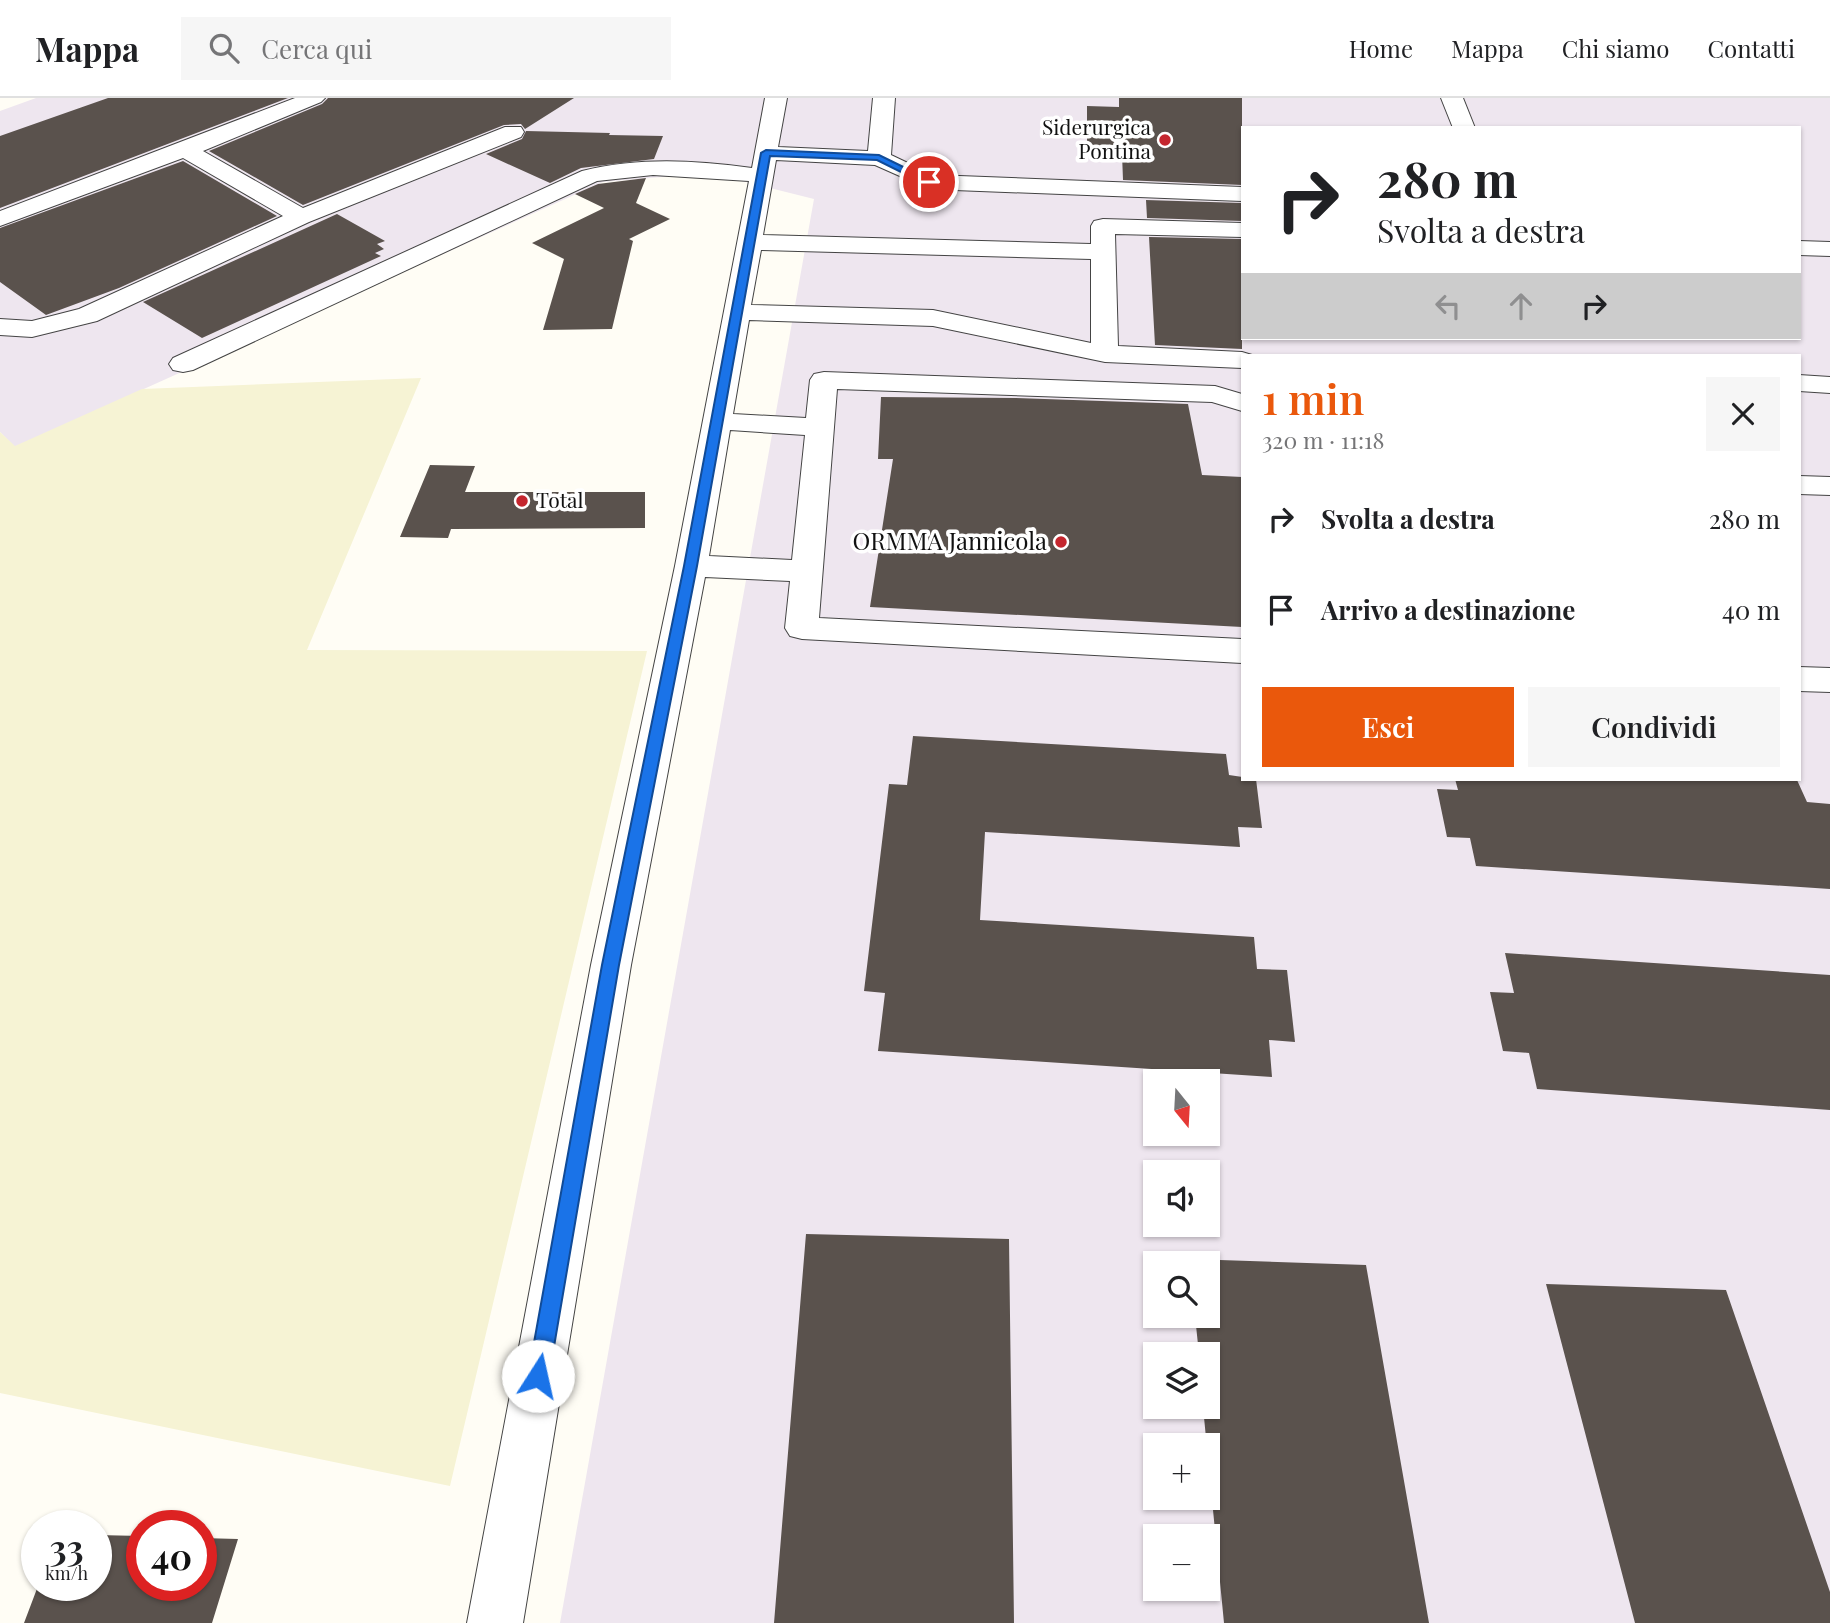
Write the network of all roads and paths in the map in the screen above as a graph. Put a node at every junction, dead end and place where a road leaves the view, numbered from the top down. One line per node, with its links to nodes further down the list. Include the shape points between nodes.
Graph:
1 (314, 98): 7 (street)
2 (776, 98): 9 (street)
3 (884, 98): 8 (street)
4 (1452, 98): 5 (street)
5 (1463, 126)
6 (513, 132): 11 (street)
7 (186, 150): 11 (street); 12 (street)
8 (879, 158): 9 (street); 10 (street, via 929,182)
9 (763, 165): 14 (street); 22 (street, via 610,171 583,178)
10 (1241, 194)
11 (300, 217): 19 (street, via 88,315 32,329)
12 (0, 219)
13 (1241, 230): 17 (street, via 1103,226)
14 (750, 242): 17 (street); 18 (street)
15 (1801, 248): 16 (street)
16 (1830, 249)
17 (1104, 252): 20 (street)
18 (737, 312): 20 (street, via 933,318); 26 (street)
19 (0, 327)
20 (1105, 354): 21 (street)
21 (1241, 360)
22 (183, 364)
23 (1801, 383): 24 (street)
24 (1830, 385)
25 (1241, 403): 27 (street, via 1215,394 824,380)
26 (717, 421): 27 (street); 30 (street)
27 (821, 428): 31 (street)
28 (1801, 485): 29 (street)
29 (1830, 486)
30 (691, 566): 31 (street); 35 (street, via 611,965)
31 (808, 571): 32 (street, via 802,628)
32 (1241, 650)
33 (1801, 679): 34 (street)
34 (1830, 680)
35 (495, 1623)

